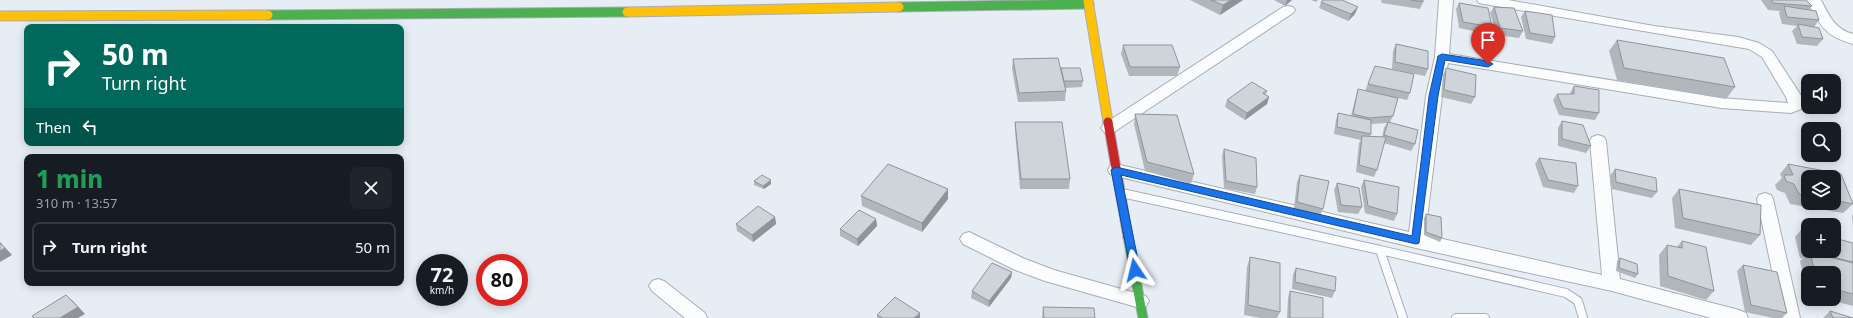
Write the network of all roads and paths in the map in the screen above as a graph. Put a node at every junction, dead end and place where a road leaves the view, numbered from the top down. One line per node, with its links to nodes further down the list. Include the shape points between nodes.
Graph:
1 (1446, 0): 8 (street)
2 (1484, 0): 8 (street, via 1754,46 1767,54 1796,105 1791,108 1721,103)
3 (1814, 0): 7 (street, via 1829,28 1838,35)
4 (1091, 1): 6 (main road, via 578,13); 9 (main road)
5 (1288, 10): 9 (street)
6 (0, 16)
7 (1853, 39)
8 (1442, 56): 15 (street, via 1434,96)
9 (1109, 128): 11 (main road)
10 (1598, 141): 17 (street)
11 (1116, 170): 12 (main road); 15 (street)
12 (1121, 193): 16 (lane); 19 (main road)
13 (1765, 199): 26 (street)
14 (968, 239): 19 (street, via 1019,264)
15 (1416, 241): 17 (street)
16 (1380, 250): 21 (lane); 24 (lane, via 1528,282 1566,293 1578,301)
17 (1612, 284): 25 (street)
18 (658, 286): 20 (street)
19 (1142, 310)
20 (698, 318)
21 (1404, 318)
22 (1456, 318): 23 (lane)
23 (1485, 318)
24 (1583, 318)
25 (1739, 318)
26 (1791, 318)

